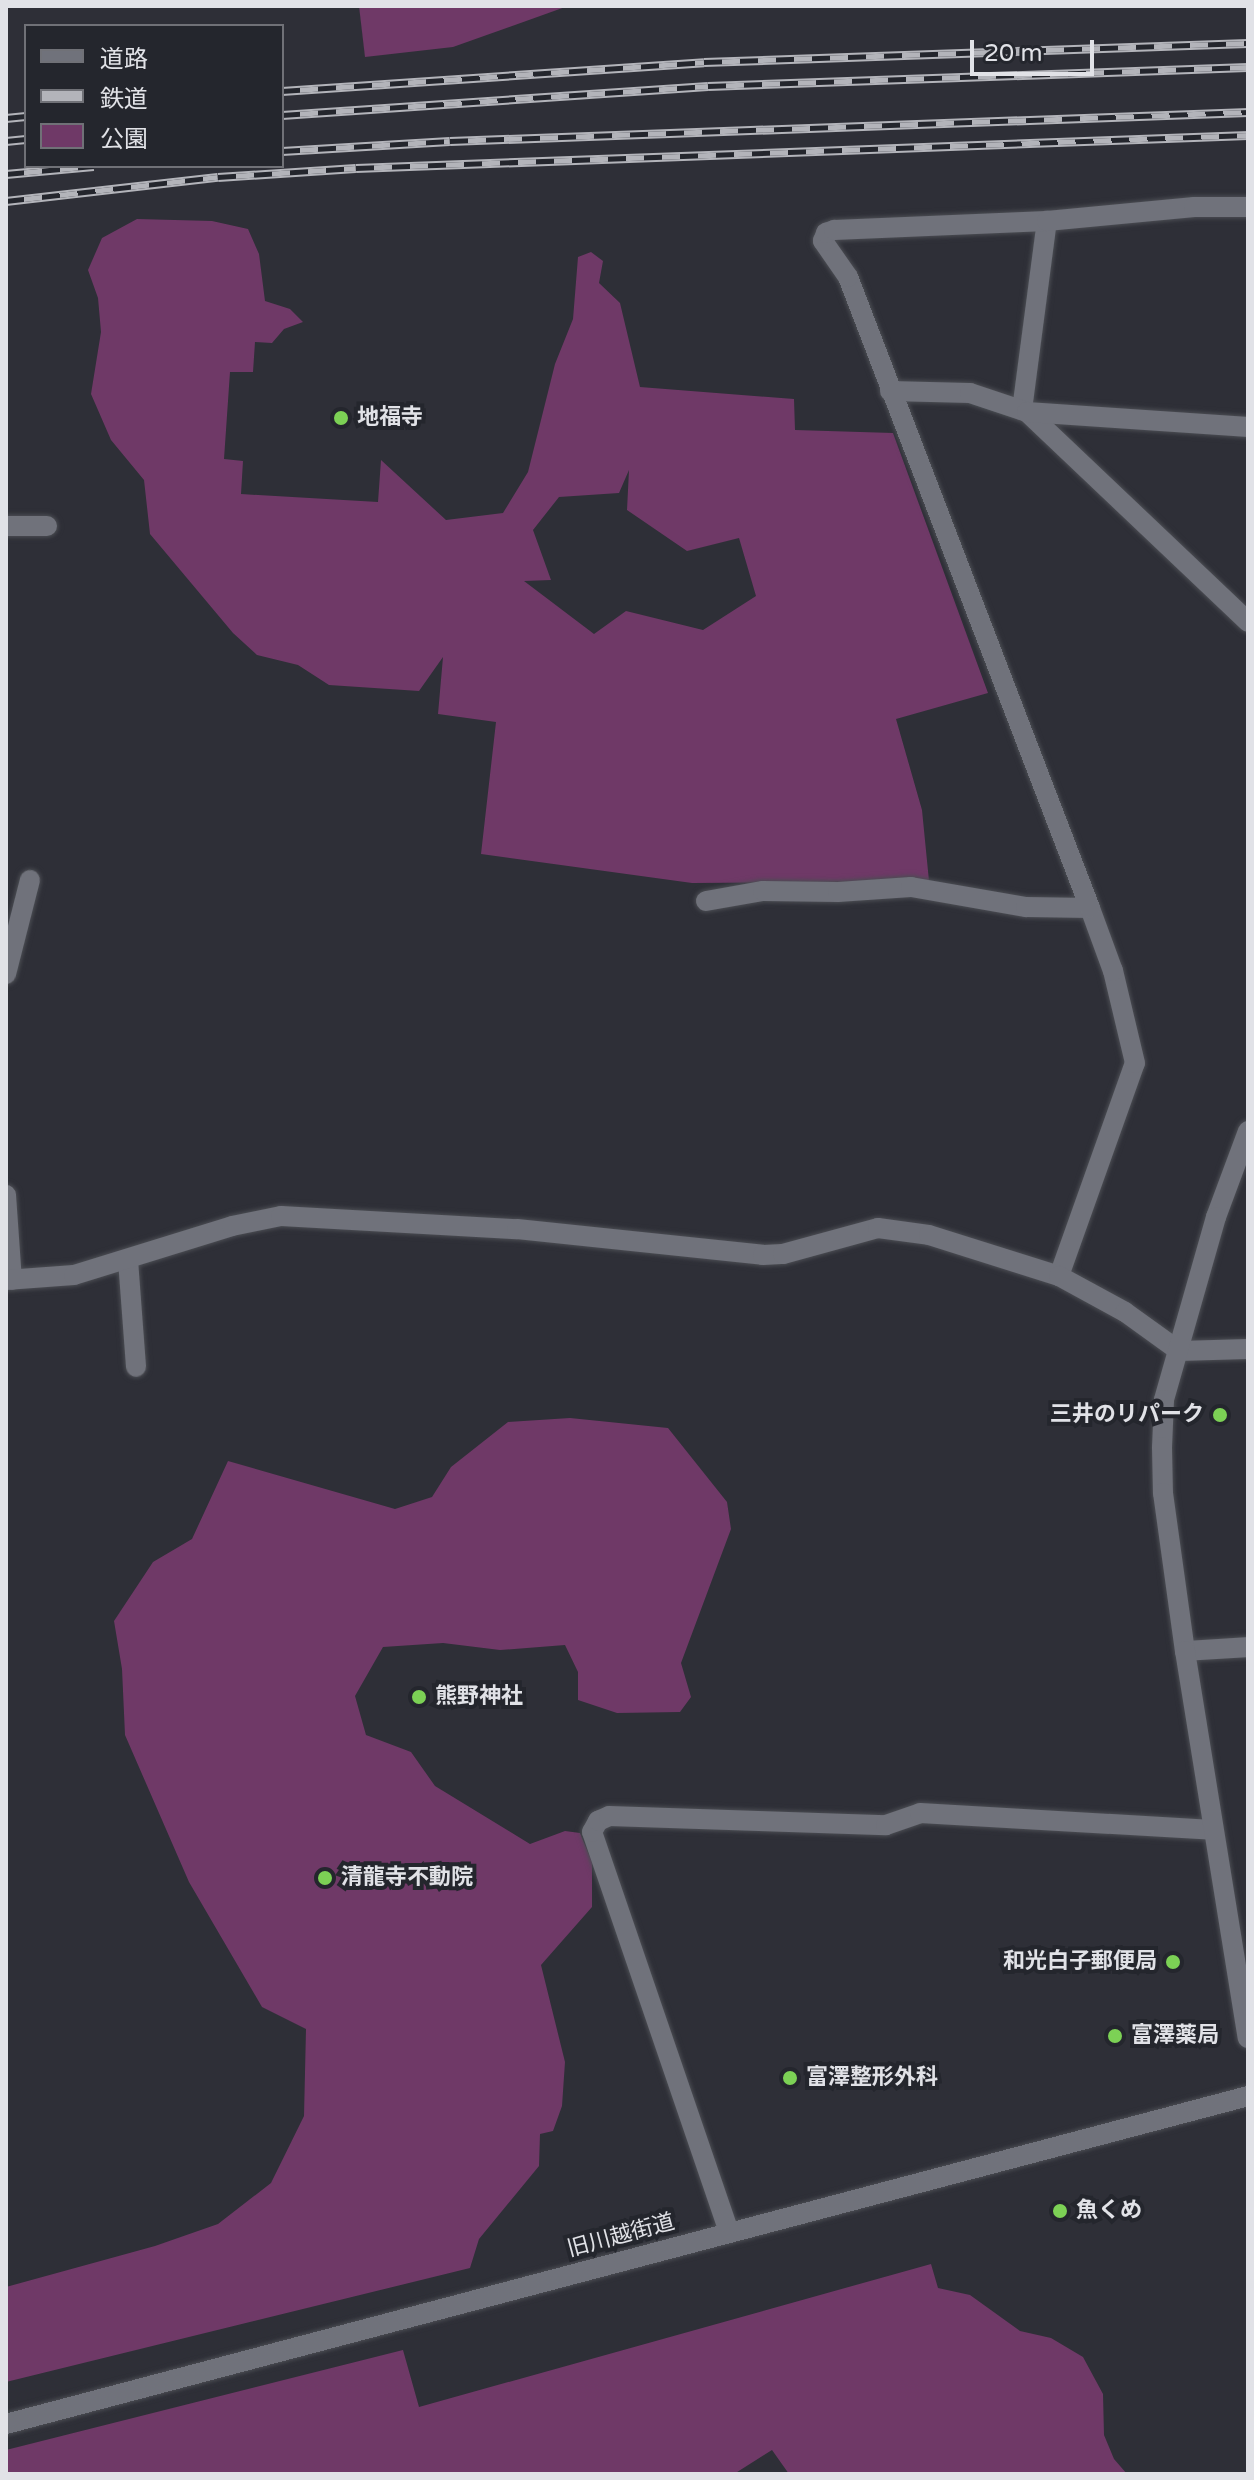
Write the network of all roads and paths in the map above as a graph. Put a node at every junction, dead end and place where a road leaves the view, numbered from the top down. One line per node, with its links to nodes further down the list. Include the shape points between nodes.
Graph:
1 (1248, 207): 2 (street)
2 (1047, 221): 3 (street, via 826,233 826,247 848,277); 4 (street)
3 (890, 391): 4 (street, via 970,393); 11 (street)
4 (1024, 411): 5 (street); 8 (street)
5 (1248, 427)
6 (6, 526): 7 (street)
7 (47, 526)
8 (1248, 622)
9 (30, 880): 12 (street)
10 (706, 901): 11 (street, via 763,891 911,887 1026,907)
11 (1090, 908): 16 (street, via 1113,971 1135,1063)
12 (6, 974)
13 (1248, 1131): 19 (street, via 1216,1217)
14 (6, 1195): 17 (street)
15 (128, 1260): 16 (street, via 281,1216 517,1229 763,1255 878,1228 929,1235); 17 (street, via 74,1275); 20 (street)
16 (1059, 1276): 19 (street, via 1125,1312)
17 (9, 1280)
18 (1248, 1349): 19 (street)
19 (1179, 1351): 22 (street, via 1164,1400 1162,1447 1163,1493)
20 (136, 1367)
21 (1248, 1647): 22 (street)
22 (1185, 1651): 23 (street)
23 (1213, 1830): 24 (street); 26 (street, via 920,1813 886,1825 609,1816 598,1821 592,1832)
24 (1248, 2038)
25 (1248, 2096): 26 (street, 旧川越街道)
26 (729, 2232): 27 (street, 旧川越街道)
27 (6, 2424)

